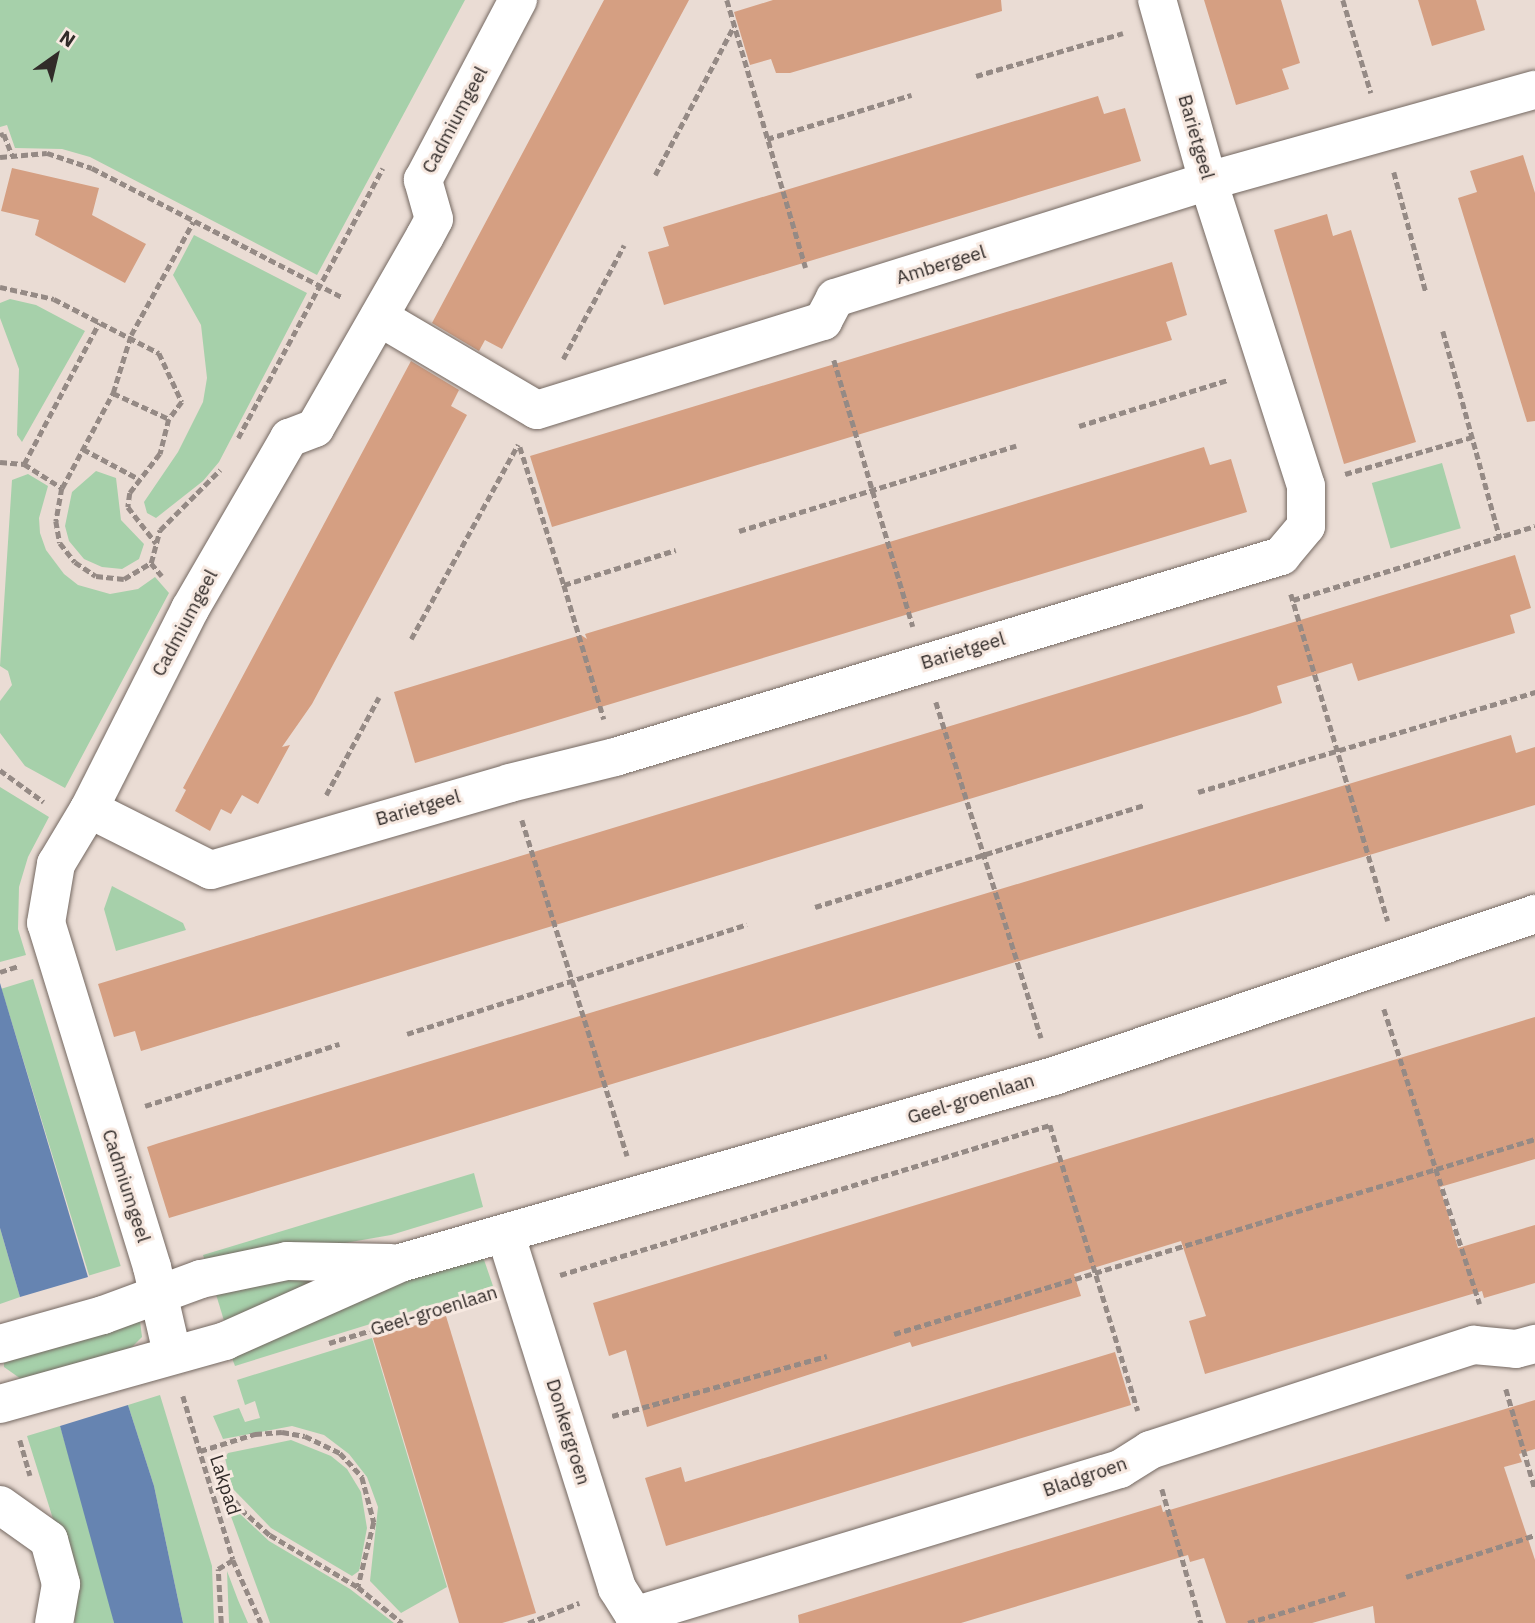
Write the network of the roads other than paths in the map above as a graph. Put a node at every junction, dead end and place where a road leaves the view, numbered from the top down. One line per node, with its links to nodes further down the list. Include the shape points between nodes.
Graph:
1 (518, 0): 5 (street, Cadmiumgeel, via 423,180 433,219)
2 (1160, 11): 4 (street, Barietgeel)
3 (1535, 90): 4 (street, Ambergeel)
4 (1209, 181): 5 (street, Ambergeel, via 835,298 822,321 537,410); 6 (street, Barietgeel, via 1306,486 1306,526 1281,556 615,757 211,870)
5 (379, 317): 6 (street, Cadmiumgeel, via 315,428 289,438 190,609)
6 (89, 809): 10 (street, Cadmiumgeel, via 56,864 46,923)
7 (1535, 914): 8 (street, Geel-groenlaan, via 1045,1078)
8 (506, 1236): 9 (street, Geel-groenlaan); 16 (street, Donkergroen)
9 (400, 1263): 10 (street, Geel-groenlaan, via 288,1261 201,1279); 13 (street, Geel-groenlaan, via 225,1341)
10 (159, 1296): 11 (street, Geel-groenlaan); 13 (street)
11 (0, 1344)
12 (1535, 1344): 16 (street, Bladgroen, via 1517,1349 1474,1345 1150,1450 1120,1469)
13 (172, 1353): 14 (street, Geel-groenlaan, via 48,1394)
14 (0, 1404)
15 (0, 1505): 17 (street, via 49,1540 61,1584)
16 (630, 1609)
17 (54, 1623)

